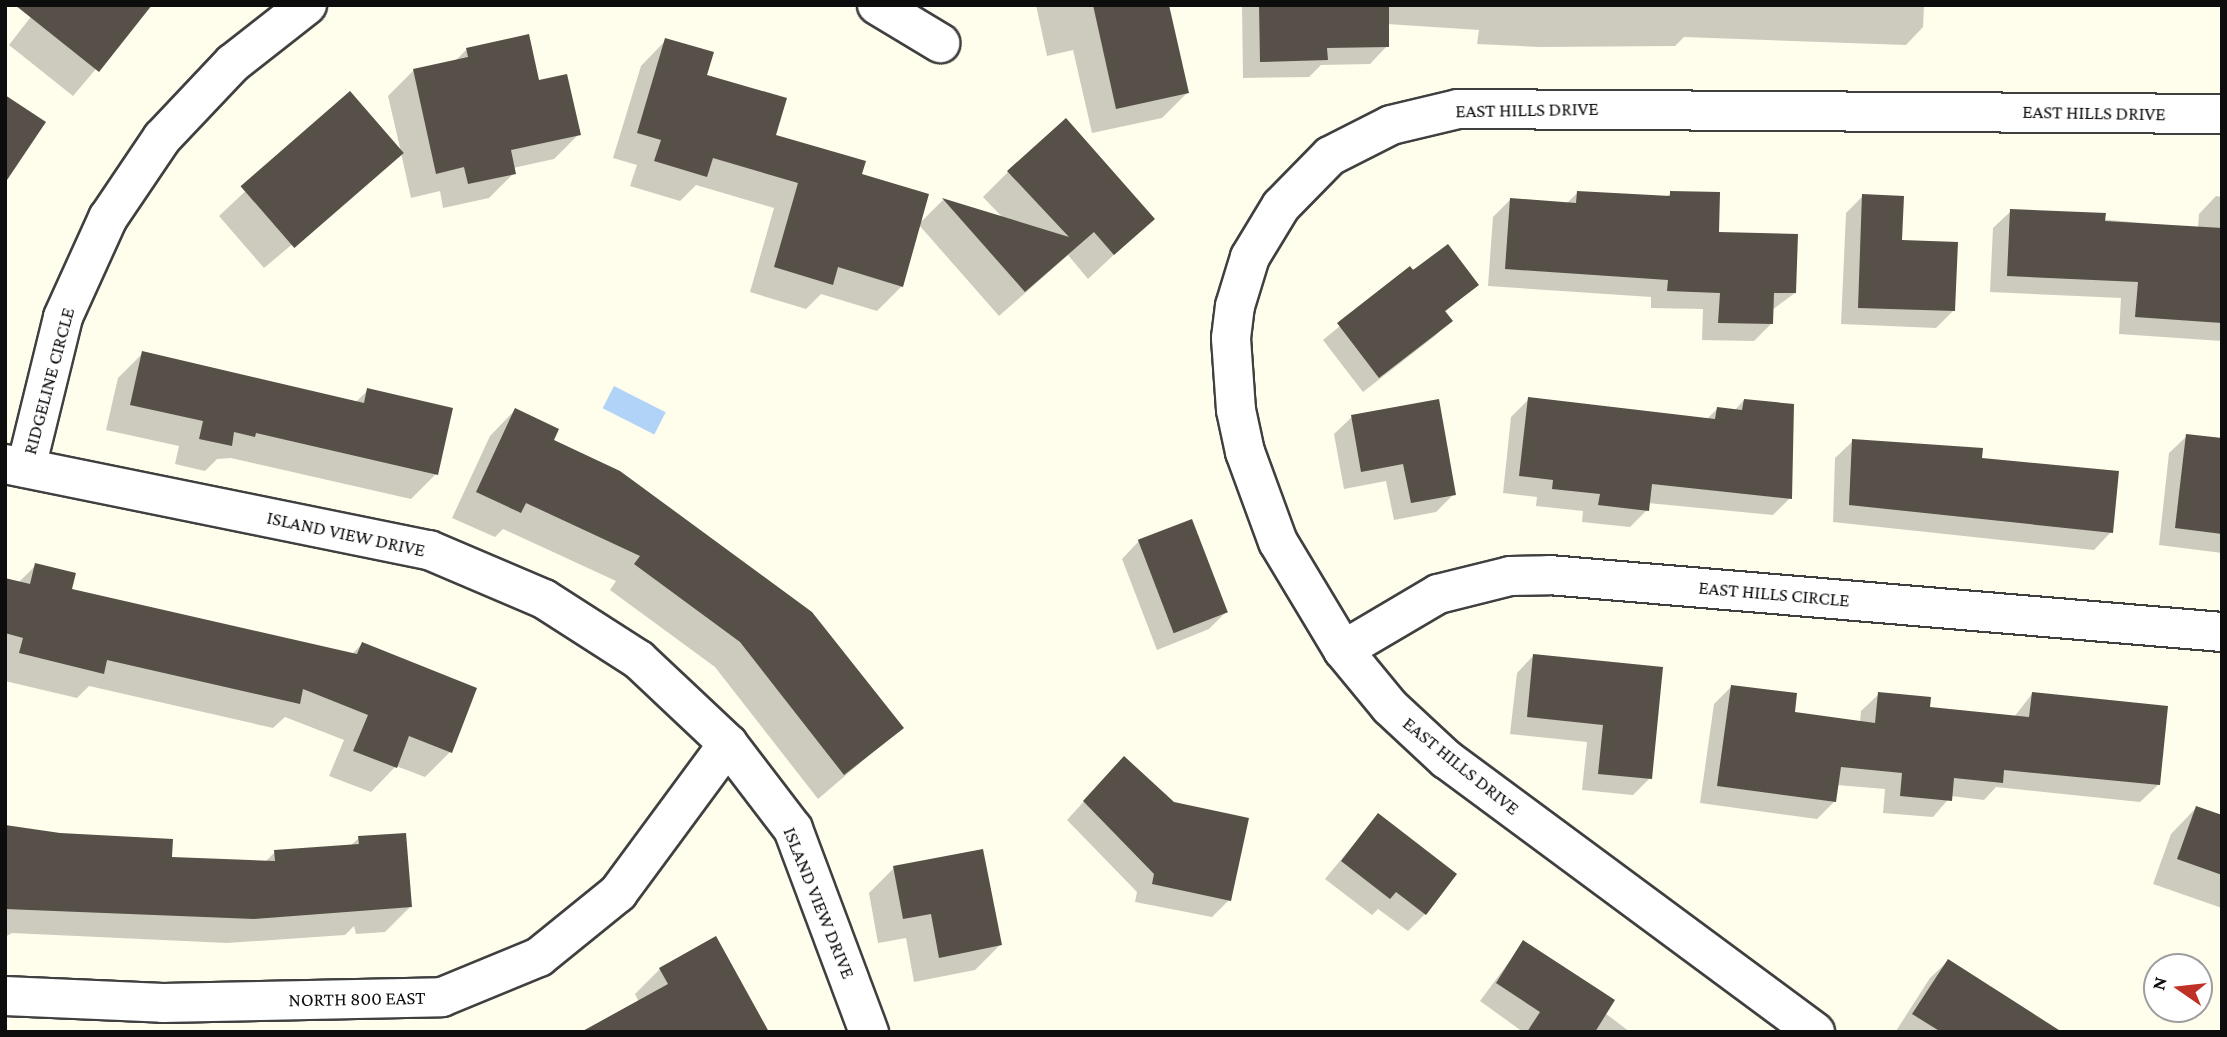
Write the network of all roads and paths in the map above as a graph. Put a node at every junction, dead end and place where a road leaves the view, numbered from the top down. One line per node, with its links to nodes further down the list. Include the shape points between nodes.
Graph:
1 (307, 5): 5 (street, RIDGELINE CIRCLE, via 233,63 162,138 108,218 63,317)
2 (877, 5): 3 (street)
3 (940, 43)
4 (2222, 114): 7 (street, EAST HILLS DRIVE, via 1494,107 1424,115 1359,138 1304,180 1262,233 1241,280 1231,338 1236,410 1260,496 1302,586)
5 (16, 466): 8 (street, ISLAND VIEW DRIVE, via 429,550 544,599 639,660)
6 (2222, 632): 7 (street, EAST HILLS CIRCLE, via 1562,576 1510,576 1438,594)
7 (1343, 650): 11 (street, EAST HILLS DRIVE, via 1390,707 1447,760)
8 (728, 744): 9 (street, NORTH 800 EAST, via 618,893 539,957 442,997 163,1003); 10 (street, ISLAND VIEW DRIVE, via 793,829)
9 (5, 996)
10 (869, 1032)
11 (1815, 1032)

